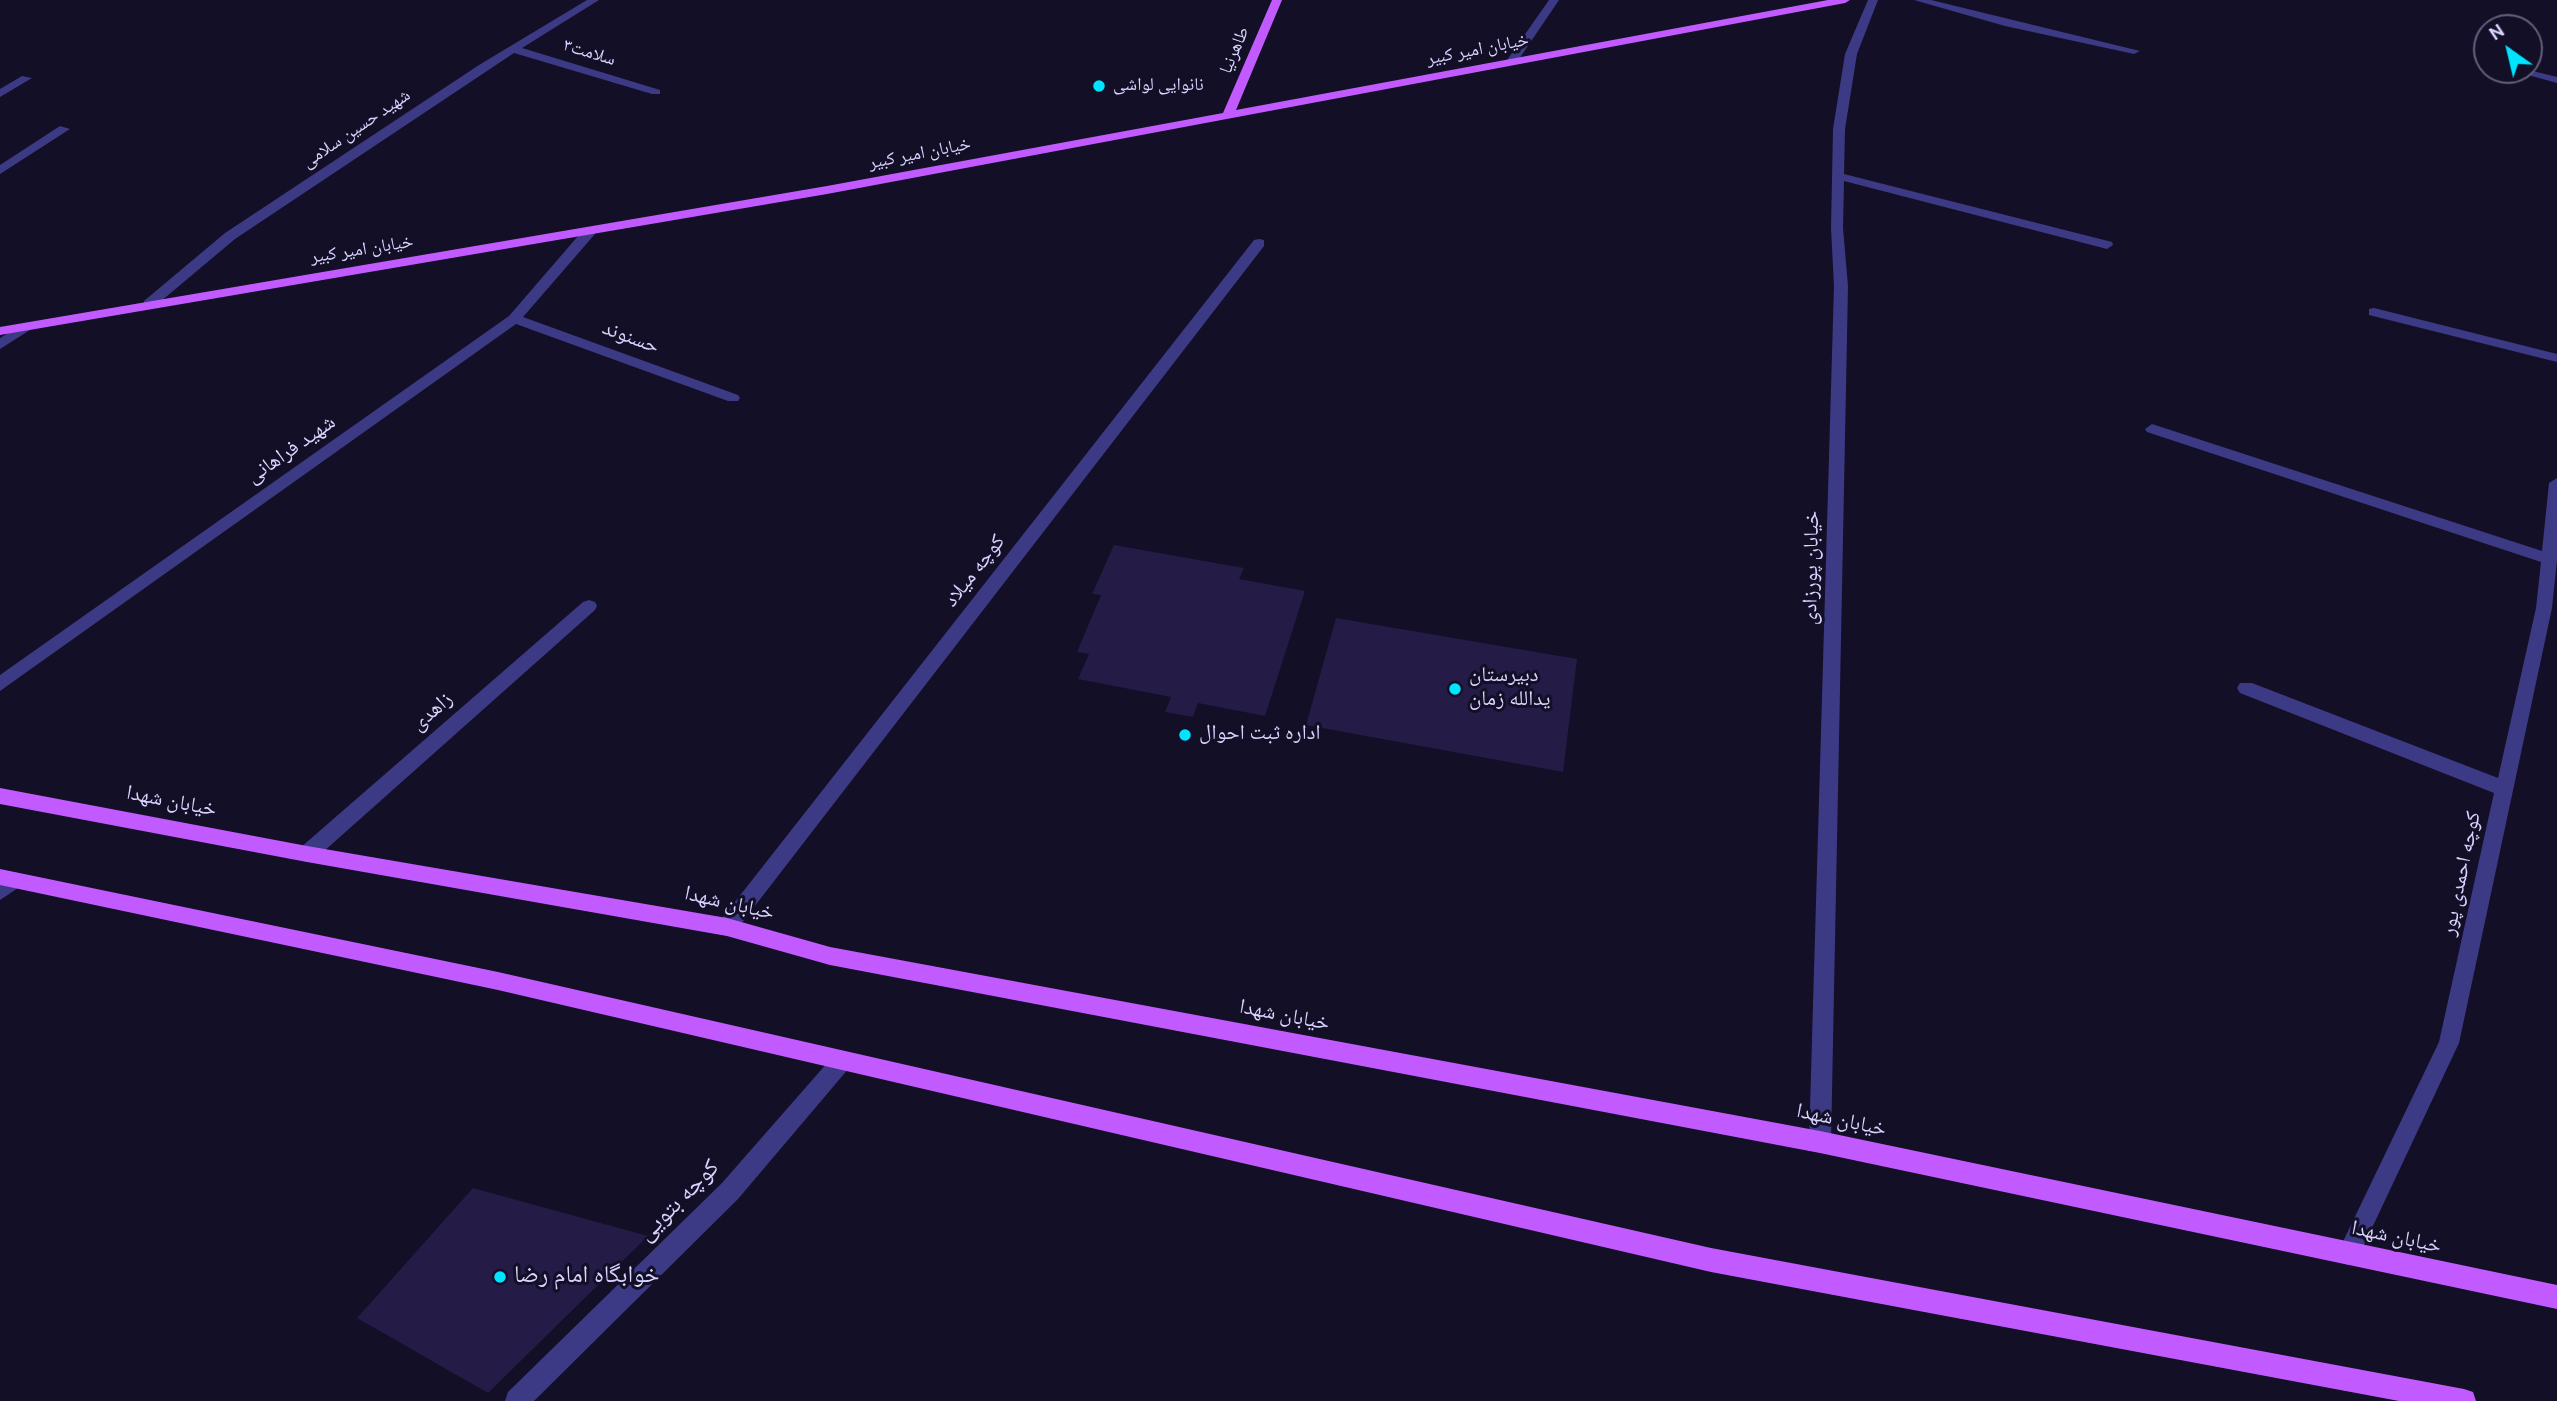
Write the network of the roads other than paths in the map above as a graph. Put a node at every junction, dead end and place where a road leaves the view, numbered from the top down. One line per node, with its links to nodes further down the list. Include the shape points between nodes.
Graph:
1 (594, 0): 7 (street, شهید حسین سلامی)
2 (1277, 0): 13 (main road, طاهرنیا)
3 (1555, 0): 9 (street)
4 (1845, 0): 9 (main road, خیابان امیر کبیر)
5 (1873, 0): 16 (street, خیابان پورزادی, via 1851,54 1839,129)
6 (1919, 0): 8 (street)
7 (513, 49): 11 (street, سلامت۳); 20 (street, شهید حسین سلامی, via 230,236)
8 (2134, 51)
9 (1511, 63): 13 (main road, خیابان امیر کبیر)
10 (26, 78): 12 (street)
11 (656, 92)
12 (0, 94)
13 (1228, 115): 17 (main road, خیابان امیر کبیر)
14 (64, 129): 15 (street)
15 (0, 170)
16 (1838, 176): 19 (street); 40 (street, خیابان پورزادی, via 1841,286)
17 (590, 232): 20 (main road, خیابان امیر کبیر); 22 (street, شهید فراهانی)
18 (1259, 243): 38 (street, کوچه میلاد)
19 (2107, 245)
20 (149, 304): 23 (main road, خیابان امیر کبیر)
21 (2374, 312): 26 (street)
22 (514, 319): 27 (street, حسنوند); 32 (street, شهید فراهانی)
23 (25, 327): 24 (main road, خیابان امیر کبیر); 25 (street)
24 (0, 331)
25 (0, 345)
26 (2557, 358)
27 (733, 398)
28 (2152, 429): 30 (street)
29 (2557, 483): 30 (street, کوچه احمدی پور)
30 (2549, 559): 34 (street, کوچه احمدی پور, via 2544,608)
31 (589, 606): 36 (street, زاهدی)
32 (0, 684)
33 (2246, 688): 34 (street)
34 (2505, 789): 41 (street, کوچه احمدی پور, via 2449,1043)
35 (0, 796): 36 (main road, خیابان شهدا)
36 (307, 854): 38 (main road, خیابان شهدا)
37 (5, 883): 39 (main road, via 498,981)
38 (727, 927): 40 (main road, خیابان شهدا, via 830,956)
39 (842, 1060): 43 (street, کوچه بتویی, via 730,1191); 44 (main road, via 1711,1260)
40 (1820, 1142): 41 (main road, خیابان شهدا)
41 (2348, 1254): 42 (main road, خیابان شهدا)
42 (2557, 1297)
43 (517, 1401)
44 (2464, 1401)

